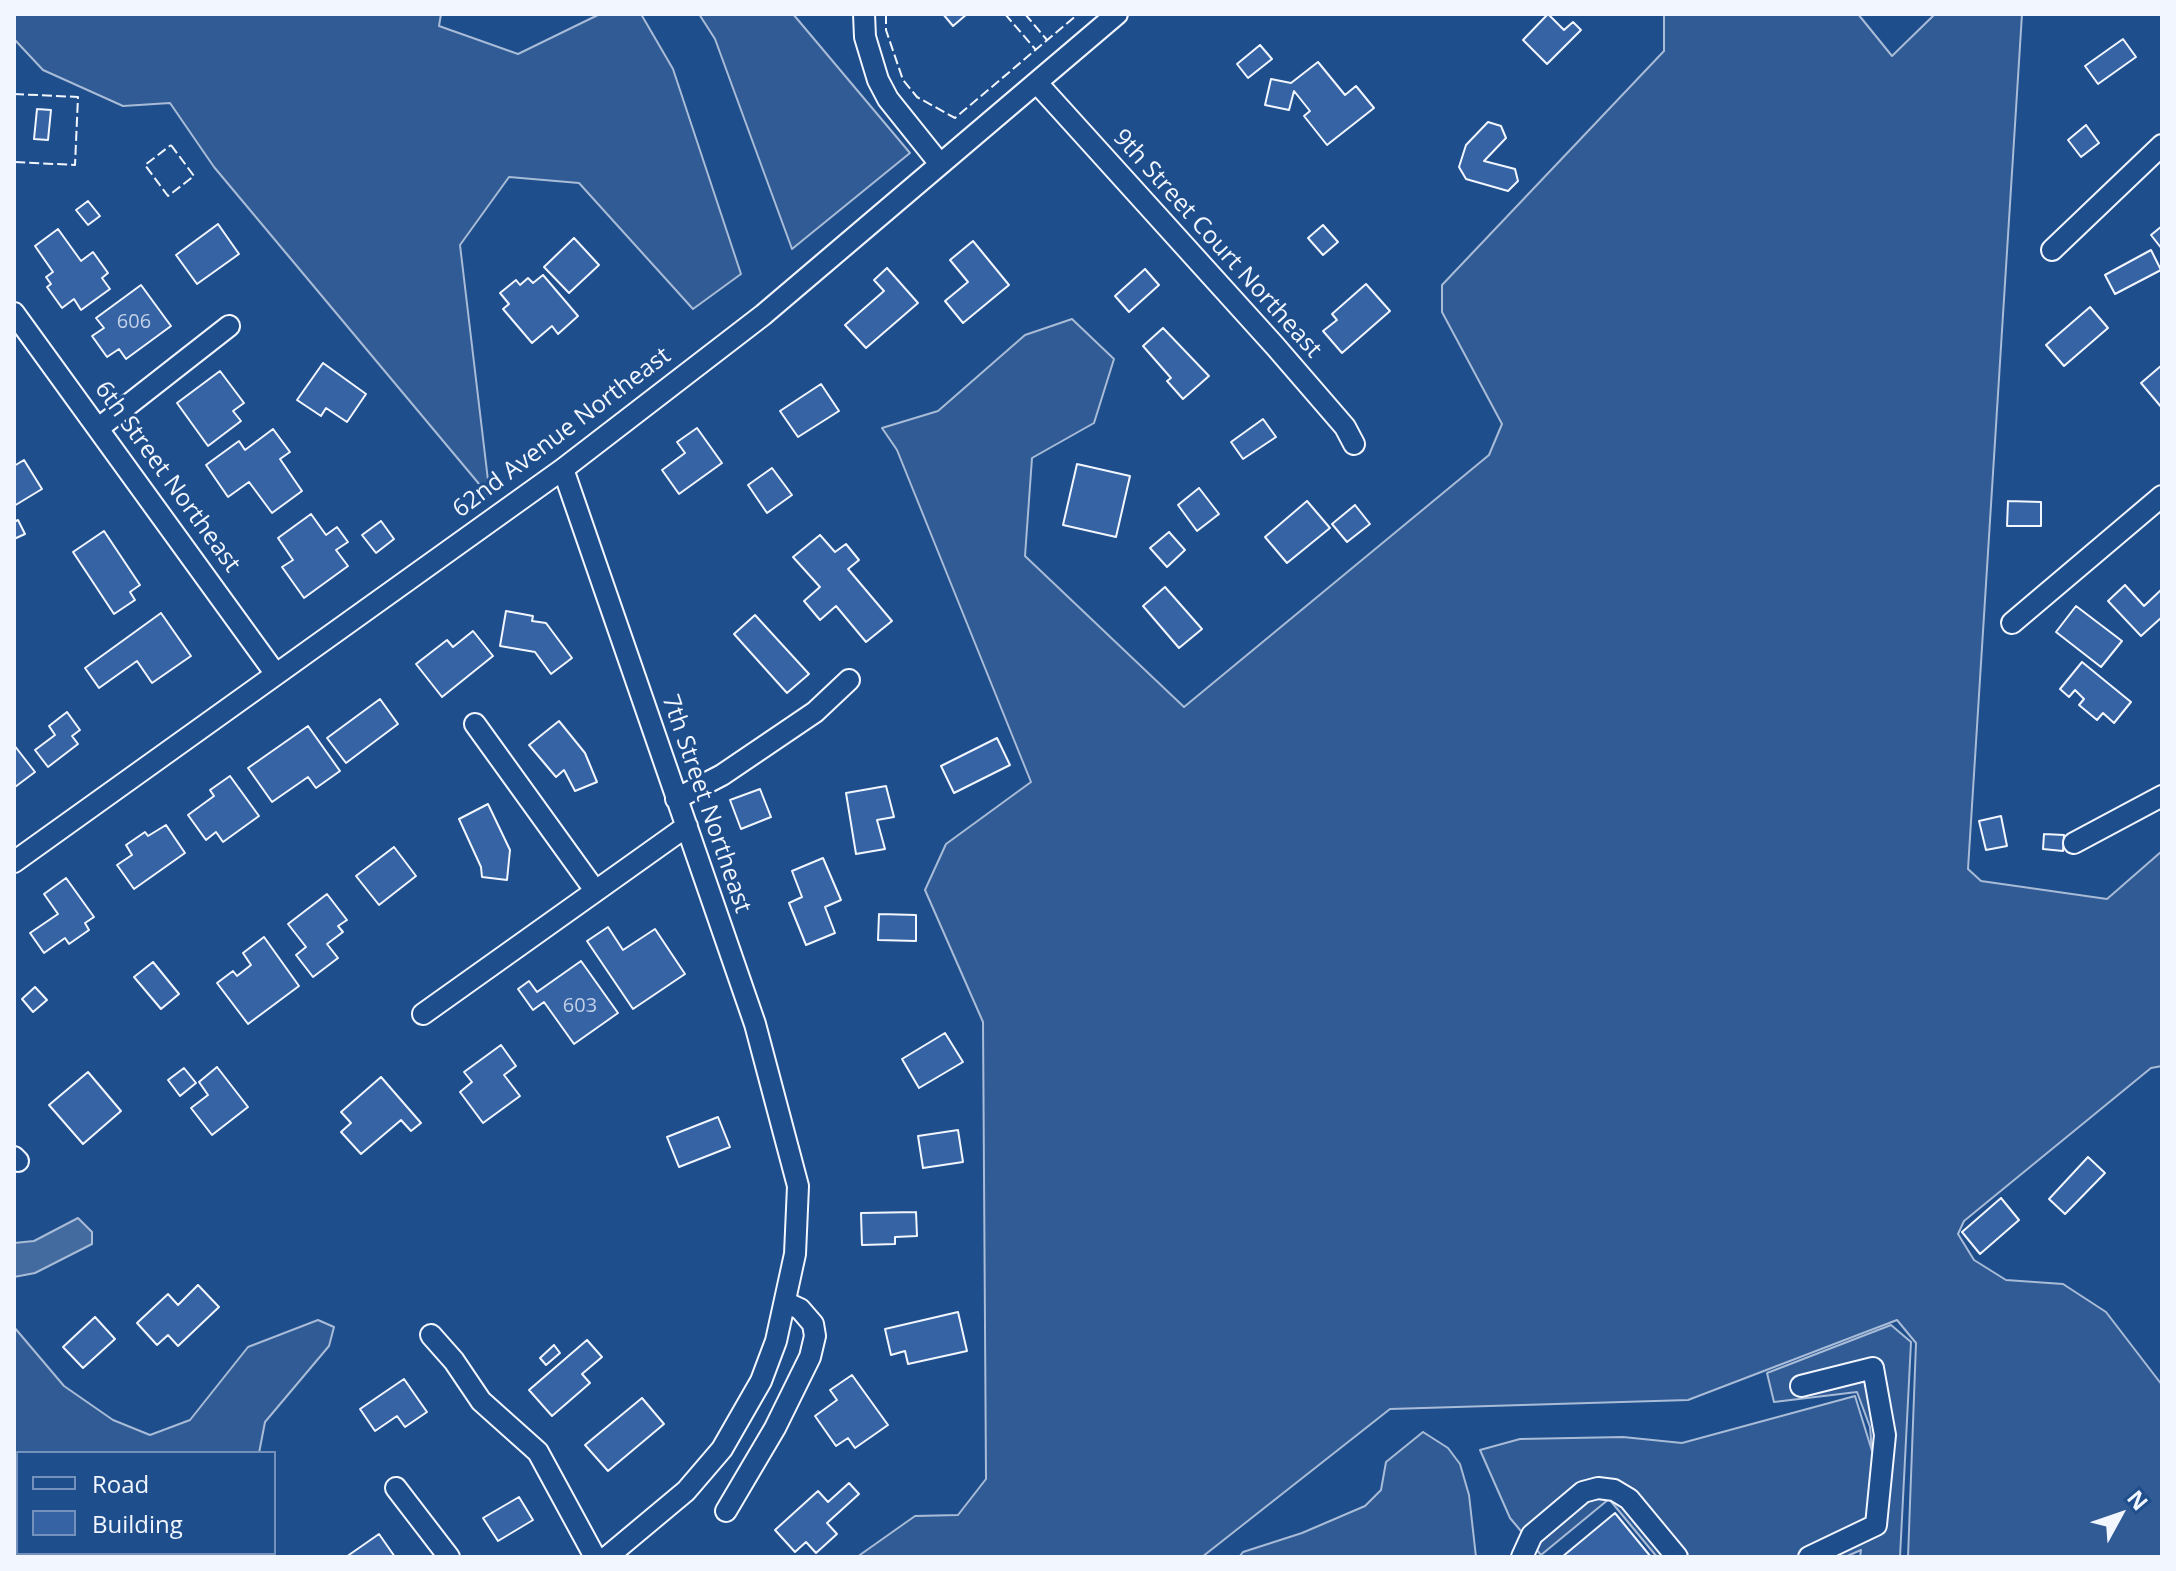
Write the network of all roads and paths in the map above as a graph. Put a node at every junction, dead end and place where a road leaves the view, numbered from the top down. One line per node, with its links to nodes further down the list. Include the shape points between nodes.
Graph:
1 (864, 14): 5 (street, via 878,80)
2 (1117, 14): 3 (street, 62nd Avenue Northeast)
3 (1037, 83): 5 (street, 62nd Avenue Northeast); 10 (street, 9th Street Court Northeast, via 1275,346)
4 (2162, 145): 6 (street)
5 (940, 164): 11 (street, 62nd Avenue Northeast, via 763,315)
6 (2052, 250)
7 (14, 313): 9 (street, 6th Street Northeast)
8 (229, 326): 9 (street)
9 (100, 427): 14 (street, 6th Street Northeast)
10 (1354, 444)
11 (563, 469): 14 (street, 62nd Avenue Northeast); 18 (street, 7th Street Northeast)
12 (2158, 508): 13 (street)
13 (2012, 623)
14 (275, 673): 21 (street, 62nd Avenue Northeast)
15 (849, 680): 18 (street, via 815,712 722,775)
16 (475, 724): 22 (street)
17 (2162, 796): 20 (street)
18 (676, 799): 19 (street, 7th Street Northeast)
19 (687, 826): 22 (street); 24 (street, 7th Street Northeast, via 755,1024 792,1157 798,1208)
20 (2074, 843)
21 (14, 862)
22 (594, 889): 23 (street)
23 (423, 1014)
24 (785, 1302): 28 (street, via 813,1324 810,1357); 32 (street, 7th Street Northeast, via 761,1381 722,1449 662,1514)
25 (431, 1335): 31 (street, via 489,1411 538,1452)
26 (1801, 1386): 29 (street, via 1873,1368 1885,1435 1876,1525)
27 (396, 1488): 30 (street)
28 (726, 1511)
29 (1847, 1548): 35 (street)
30 (449, 1557)
31 (595, 1557)
32 (607, 1557)
33 (1522, 1557): 34 (street, via 1532,1535 1583,1492 1598,1488 1629,1499)
34 (1677, 1557)
35 (1809, 1557)

